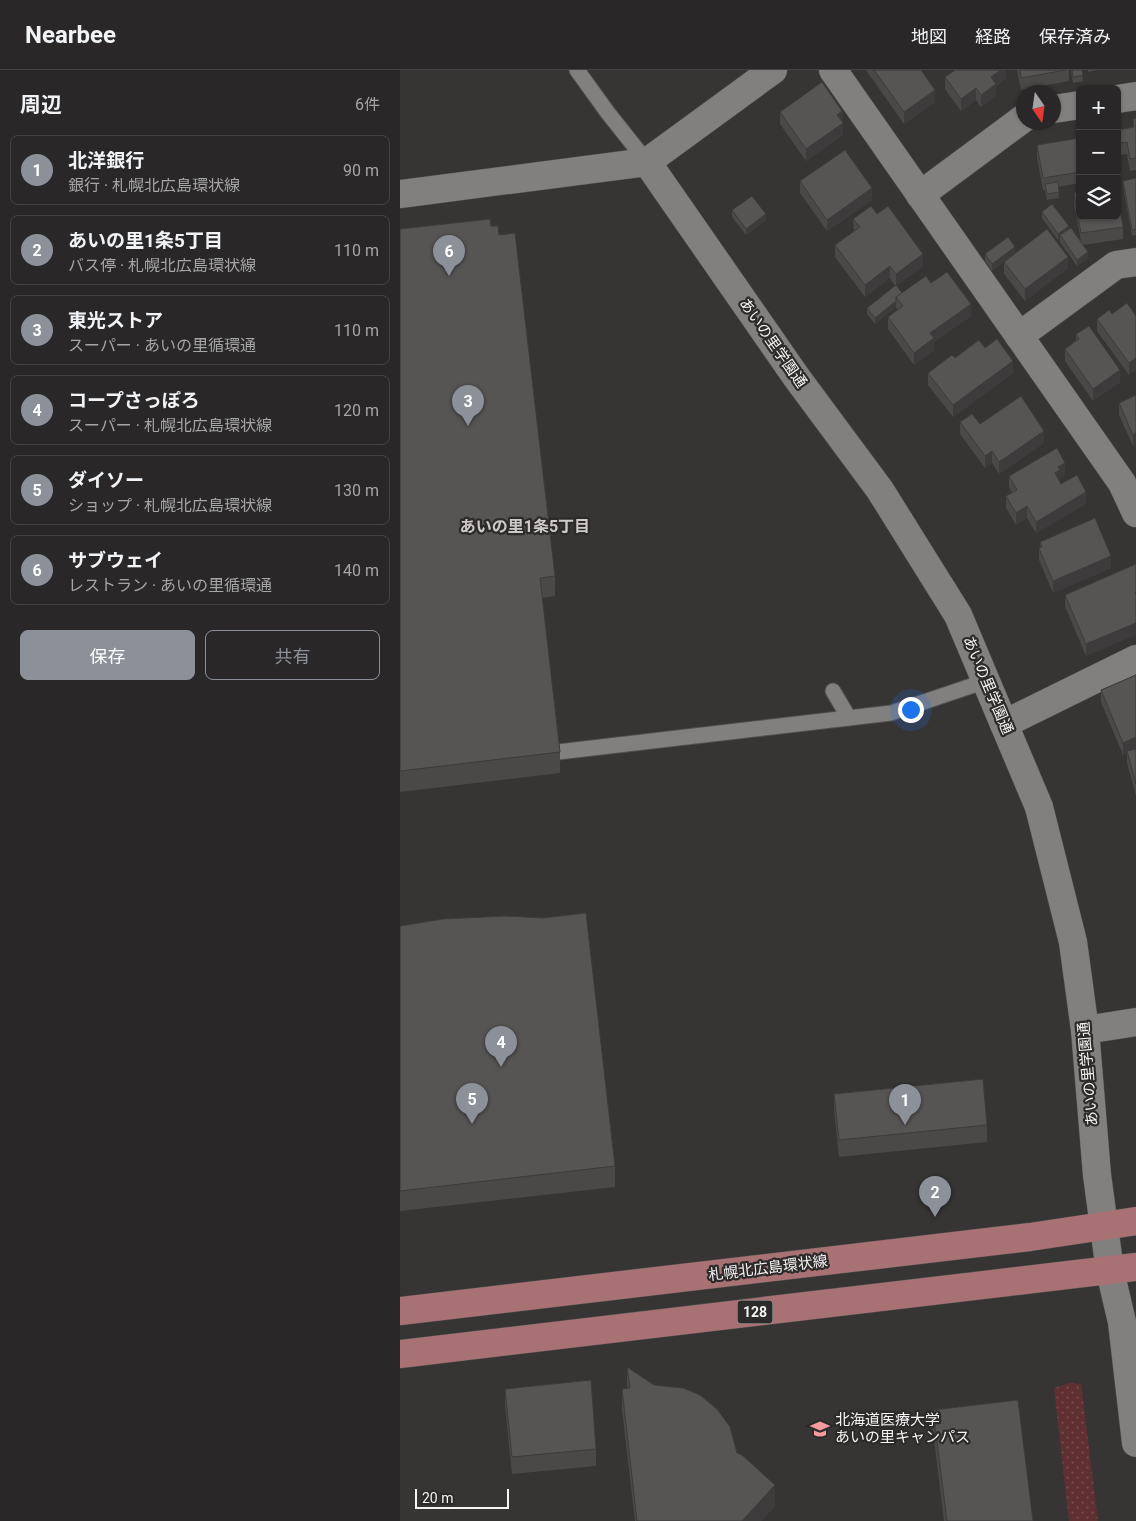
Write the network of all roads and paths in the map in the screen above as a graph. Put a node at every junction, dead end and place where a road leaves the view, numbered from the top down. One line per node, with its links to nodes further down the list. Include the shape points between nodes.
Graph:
1 (577, 70): 9 (lane)
2 (773, 70): 9 (street)
3 (833, 70): 11 (street)
4 (1136, 96): 5 (street)
5 (1121, 98)
6 (1076, 106): 7 (street)
7 (1061, 108)
8 (1016, 124): 11 (street)
9 (647, 162): 10 (street); 17 (street, あいの里学園通, via 880,490 958,615)
10 (400, 194)
11 (920, 194): 13 (street)
12 (1136, 262): 13 (street, via 1116,265)
13 (1019, 336): 14 (street)
14 (1129, 479): 15 (street)
15 (1136, 513)
16 (1136, 659): 20 (street)
17 (986, 681): 19 (lane, via 891,713); 20 (street, あいの里学園通)
18 (833, 691): 19 (lane)
19 (849, 718): 21 (lane)
20 (1004, 724): 23 (street, あいの里学園通, via 1039,807 1073,942)
21 (558, 752)
22 (1136, 1022): 23 (street)
23 (1086, 1030): 25 (street, あいの里学園通, via 1097,1175)
24 (1136, 1221): 25 (main road, 札幌北広島環状線)
25 (1105, 1225): 26 (street, あいの里学園通); 27 (main road, 札幌北広島環状線, via 1030,1237)
26 (1123, 1269): 28 (main road, 128); 29 (street, あいの里学園通, via 1122,1322)
27 (400, 1311)
28 (400, 1354)
29 (1136, 1443)

